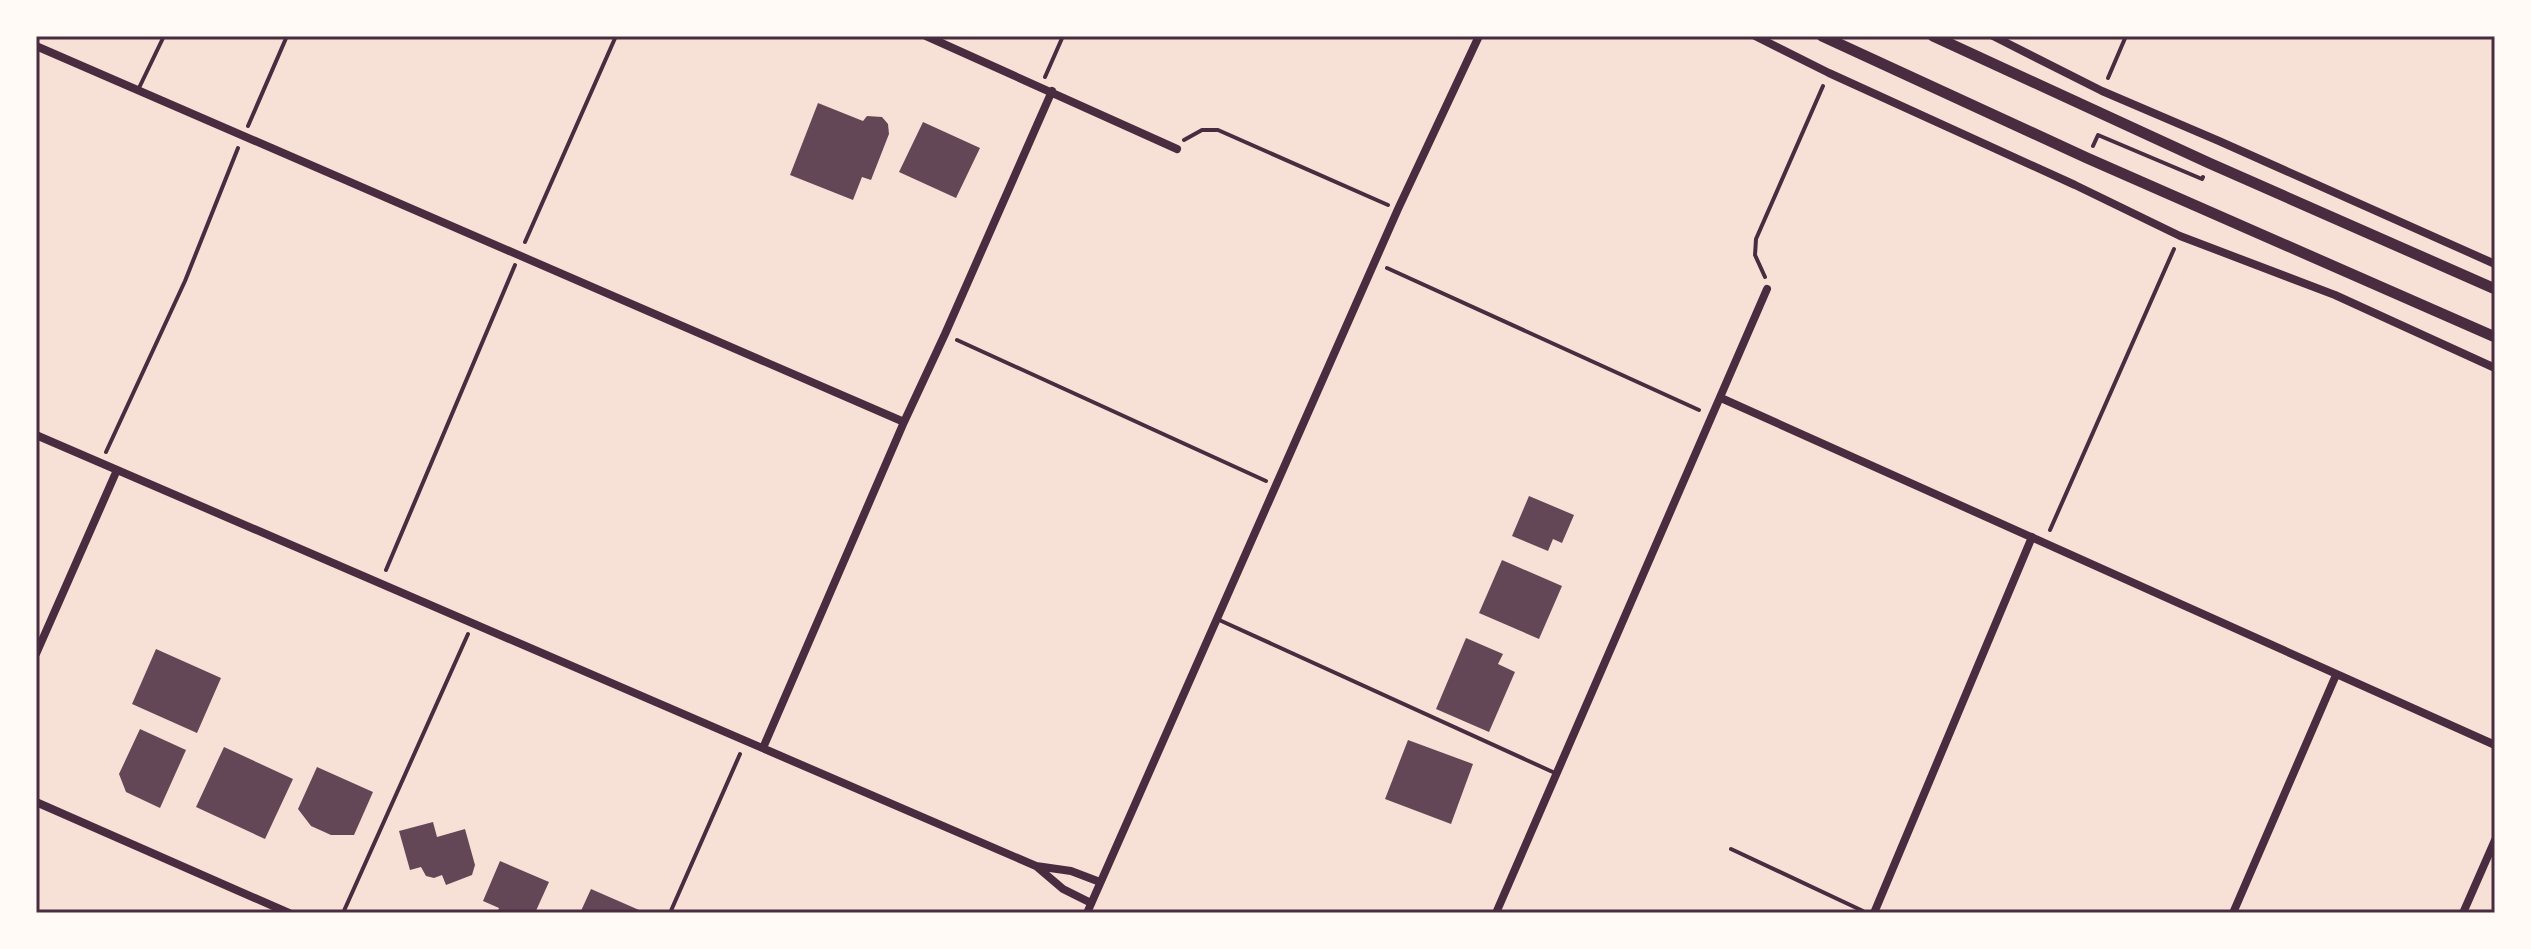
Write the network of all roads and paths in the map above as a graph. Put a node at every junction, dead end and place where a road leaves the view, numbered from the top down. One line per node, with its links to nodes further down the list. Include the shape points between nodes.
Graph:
1 (164, 36): 15 (lane)
2 (287, 36): 18 (path)
3 (616, 36): 24 (path)
4 (926, 36): 14 (street)
5 (1063, 36): 14 (path)
6 (1479, 36): 22 (street)
7 (1755, 36): 13 (street)
8 (1822, 36): 20 (street)
9 (1933, 36): 21 (street)
10 (1993, 36): 17 (street)
11 (2126, 36): 17 (path)
12 (36, 46): 15 (street)
13 (1829, 73): 23 (street); 27 (path, via 1756,239 1755,255)
14 (1041, 86): 16 (street)
15 (138, 90): 18 (street)
16 (1052, 91): 19 (street); 29 (street)
17 (2102, 91): 26 (street)
18 (243, 136): 24 (street); 36 (path, via 185,281)
19 (1177, 149): 22 (path, via 1193,133 1211,128)
20 (2087, 158): 21 (path, via 2098,135 2202,179); 30 (street)
21 (2209, 163): 28 (street)
22 (1398, 209): 25 (street)
23 (2180, 236): 31 (street, via 2335,295); 40 (path)
24 (519, 255): 34 (street); 41 (path)
25 (1374, 262): 33 (path); 38 (street)
26 (2495, 264)
27 (1767, 289): 32 (street)
28 (2495, 289)
29 (945, 334): 34 (street); 38 (path)
30 (2495, 337)
31 (2495, 368)
32 (1721, 398): 33 (street); 39 (street)
33 (1712, 416): 49 (street)
34 (904, 422): 48 (street)
35 (36, 435): 36 (street)
36 (101, 463): 37 (street)
37 (117, 470): 41 (street); 44 (street)
38 (1275, 486): 42 (street)
39 (2032, 537): 40 (street); 62 (street)
40 (2044, 543): 45 (street)
41 (380, 583): 43 (street)
42 (1217, 619): 49 (lane); 54 (street)
43 (473, 623): 46 (street); 57 (path)
44 (36, 654)
45 (2336, 675): 47 (street); 63 (street)
46 (746, 741): 48 (street); 58 (path)
47 (2495, 745)
48 (763, 748): 53 (street)
49 (1557, 774): 60 (street)
50 (36, 802): 56 (street)
51 (2495, 840): 64 (street)
52 (1731, 849): 61 (path)
53 (1036, 866): 54 (street); 55 (street, via 1063,889)
54 (1100, 882): 55 (street)
55 (1091, 903): 59 (street)
56 (289, 913)
57 (343, 913)
58 (670, 913)
59 (1087, 913)
60 (1496, 913)
61 (1867, 913)
62 (1874, 913)
63 (2233, 913)
64 (2463, 913)

